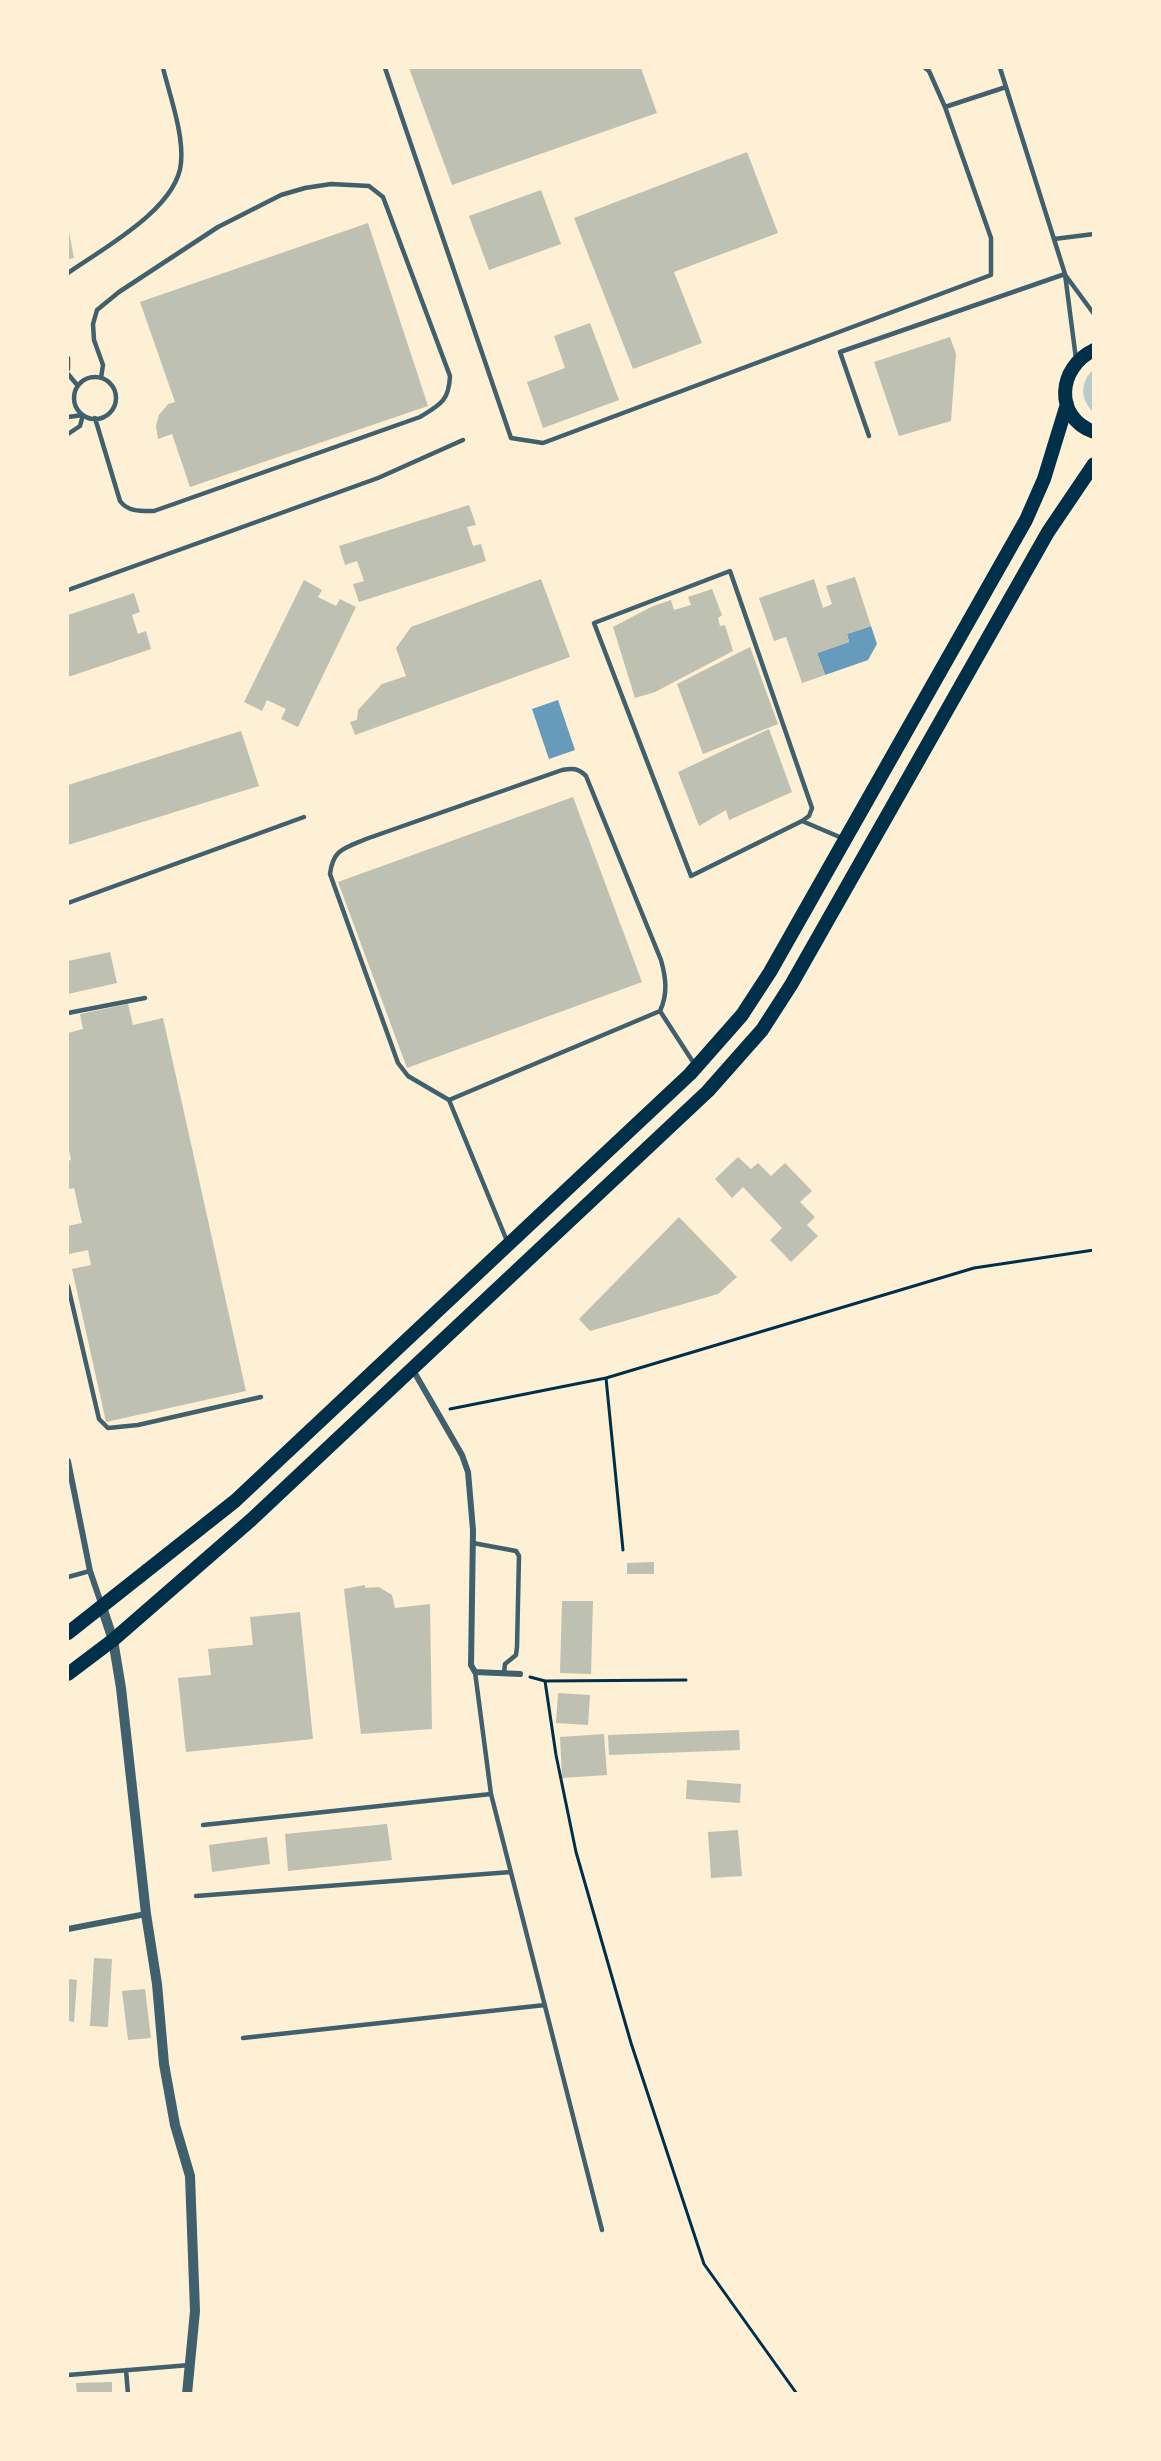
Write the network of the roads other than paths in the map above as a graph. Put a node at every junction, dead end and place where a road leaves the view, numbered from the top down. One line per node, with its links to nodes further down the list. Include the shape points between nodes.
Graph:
1 (163, 68): 9 (lane, via 181,147 181,165 175,182 166,198 132,229)
2 (385, 68): 6 (lane, via 511,438 543,443 991,275 991,238)
3 (925, 68): 6 (lane)
4 (1000, 68): 5 (lane)
5 (1006, 87): 6 (lane); 8 (lane)
6 (945, 107)
7 (1094, 234): 8 (lane)
8 (1054, 239): 10 (lane)
9 (68, 273)
10 (1065, 274): 11 (lane); 14 (lane); 25 (lane, via 840,352)
11 (1094, 314)
12 (1094, 350): 14 (main road)
13 (68, 358): 15 (lane)
14 (1076, 361): 19 (main road, via 1066,382)
15 (68, 369)
16 (68, 374): 18 (lane)
17 (101, 378): 18 (lane, via 87,378); 22 (lane, via 113,388 115,402 109,412); 22 (lane, via 103,365 93,324 97,310 219,227 281,195 331,184 369,186 383,196 450,376 450,391 441,404 420,417 154,511 135,511 120,501)
18 (78, 386): 20 (lane, via 74,401)
19 (1067, 404): 23 (main road, via 1079,424); 31 (main road, via 1044,479 1026,520)
20 (83, 415): 21 (lane); 22 (lane); 24 (lane, via 80,426)
21 (68, 417)
22 (95, 418)
23 (1094, 432)
24 (68, 434)
25 (869, 436)
26 (463, 440): 28 (lane, via 378,478)
27 (1094, 464): 38 (main road, via 1048,532 791,985 762,1030)
28 (68, 590)
29 (304, 817): 32 (lane)
30 (802, 821): 30 (lane, via 691,876 594,623 730,571 812,808); 31 (lane)
31 (845, 839): 36 (main road, via 742,1016)
32 (68, 903)
33 (145, 998): 35 (lane)
34 (660, 1011): 37 (lane); 39 (lane); 39 (lane, via 666,993 662,960 586,776 580,770 562,770 342,849 334,856 330,874 398,1063 408,1076)
35 (68, 1013)
36 (706, 1056): 37 (main road); 38 (main road)
37 (696, 1067): 40 (main road)
38 (723, 1074): 44 (main road)
39 (449, 1100): 40 (lane)
40 (508, 1244): 50 (main road, via 235,1500)
41 (68, 1286): 42 (lane)
42 (74, 1316): 43 (lane); 45 (lane, via 99,1419 108,1428 138,1425)
43 (68, 1318)
44 (412, 1370): 47 (street, via 468,1472); 52 (main road, via 251,1520)
45 (261, 1397)
46 (68, 1461): 48 (street)
47 (473, 1543): 53 (street, via 471,1665); 54 (lane, via 502,1546 519,1556 517,1647 516,1654 504,1664)
48 (90, 1571): 49 (lane); 50 (street)
49 (68, 1577)
50 (102, 1607): 51 (main road); 52 (street)
51 (68, 1633)
52 (113, 1640): 55 (main road); 61 (street)
53 (475, 1672): 54 (street); 57 (lane)
54 (504, 1673): 56 (street)
55 (68, 1674)
56 (520, 1674)
57 (491, 1794): 58 (lane); 59 (lane)
58 (203, 1825)
59 (511, 1872): 60 (lane); 63 (lane)
60 (196, 1896)
61 (146, 1914): 62 (street); 66 (street, via 164,2064 175,2125 190,2176 195,2311)
62 (68, 1929)
63 (545, 2005): 64 (lane); 65 (lane)
64 (243, 2038)
65 (602, 2230)
66 (190, 2365): 67 (lane); 70 (street)
67 (126, 2370): 68 (lane); 69 (lane)
68 (68, 2375)
69 (128, 2394)
70 (187, 2394)

